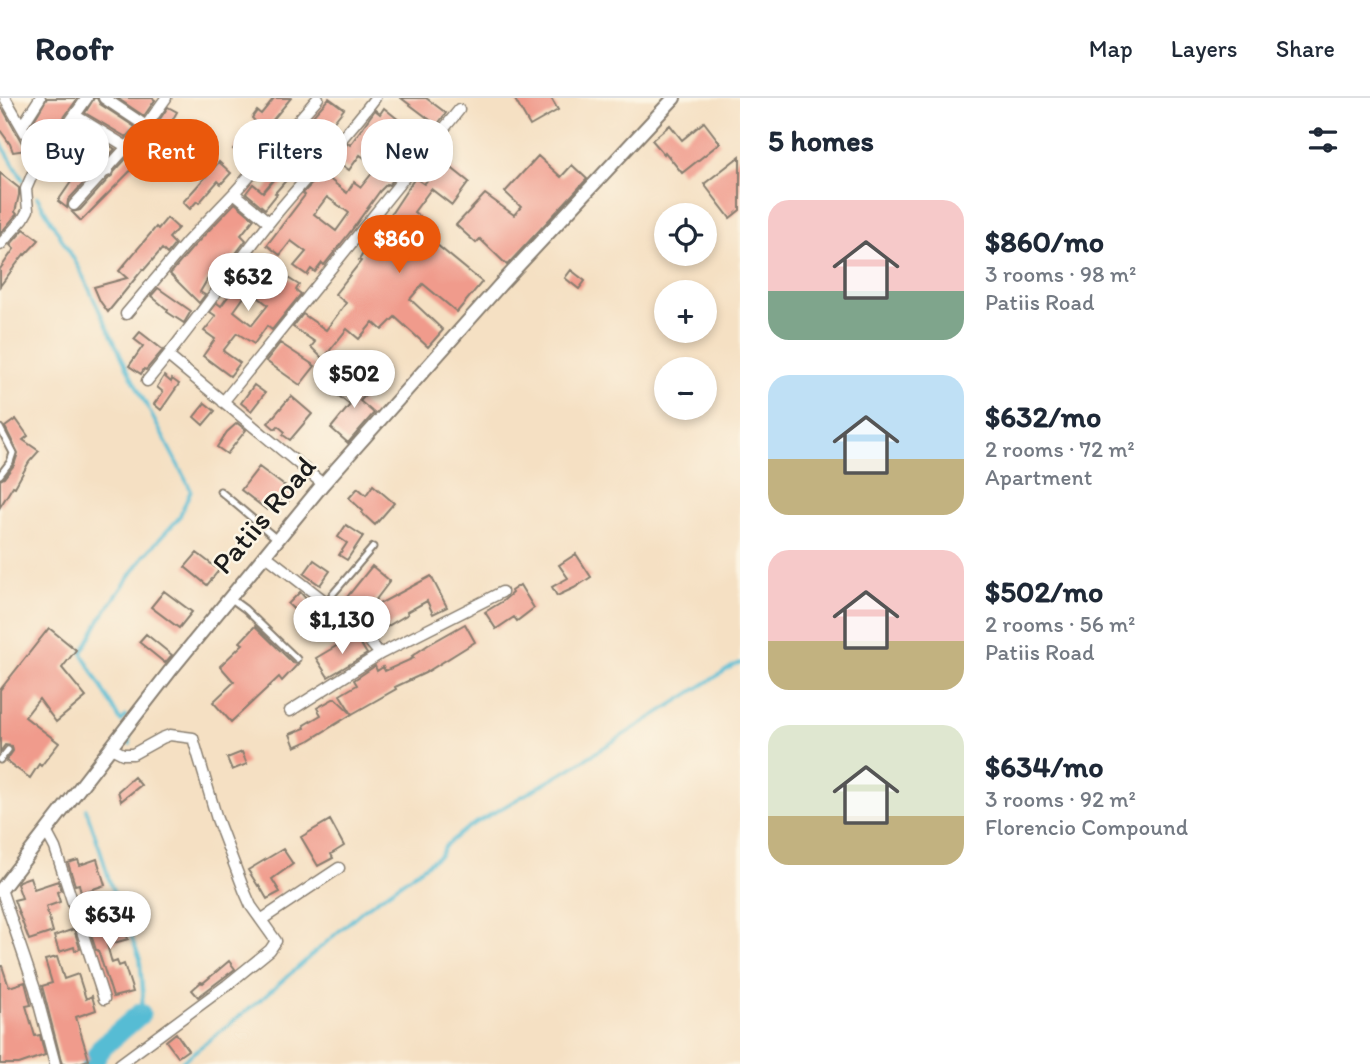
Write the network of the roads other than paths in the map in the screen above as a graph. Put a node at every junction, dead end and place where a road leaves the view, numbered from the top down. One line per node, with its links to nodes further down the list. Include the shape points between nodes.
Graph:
1 (5, 98): 15 (street)
2 (40, 98): 11 (street)
3 (87, 98): 10 (street)
4 (104, 98): 13 (street)
5 (318, 98): 21 (street)
6 (375, 98): 23 (street)
7 (674, 98): 32 (street, Patiis Road)
8 (164, 99): 14 (street)
9 (459, 110): 28 (street)
10 (76, 116): 12 (street); 16 (street)
11 (26, 119)
12 (74, 119)
13 (136, 119)
14 (151, 119)
15 (21, 124)
16 (123, 145)
17 (123, 152): 18 (street)
18 (109, 169)
19 (29, 182): 24 (street, via 28,210)
20 (96, 182): 22 (street)
21 (234, 193): 23 (street); 25 (street)
22 (74, 205)
23 (269, 222): 26 (street)
24 (0, 246)
25 (126, 314)
26 (168, 356): 27 (street); 28 (street)
27 (146, 381)
28 (223, 402): 32 (street)
29 (0, 429): 30 (lane)
30 (3, 441): 31 (lane, via 13,457)
31 (0, 475)
32 (323, 484): 34 (street, Patiis Road)
33 (220, 491): 34 (lane)
34 (278, 540): 36 (street, Patiis Road)
35 (373, 547): 39 (lane)
36 (265, 555): 38 (street, Patiis Road); 39 (street)
37 (502, 592): 40 (street)
38 (230, 598): 41 (lane); 43 (street, Patiis Road)
39 (326, 602): 40 (street, via 357,626)
40 (380, 654): 42 (street)
41 (297, 659)
42 (290, 711)
43 (111, 748): 46 (street, Patiis Road); 49 (street, via 133,754 170,735 193,738 217,818 244,890)
44 (8, 750): 45 (lane)
45 (0, 760)
46 (46, 831): 48 (street, Patiis Road); 50 (street)
47 (339, 868): 49 (street)
48 (1, 887): 51 (street)
49 (261, 920): 52 (street, via 276,941 270,950)
50 (104, 999)
51 (55, 1064)
52 (120, 1064)

